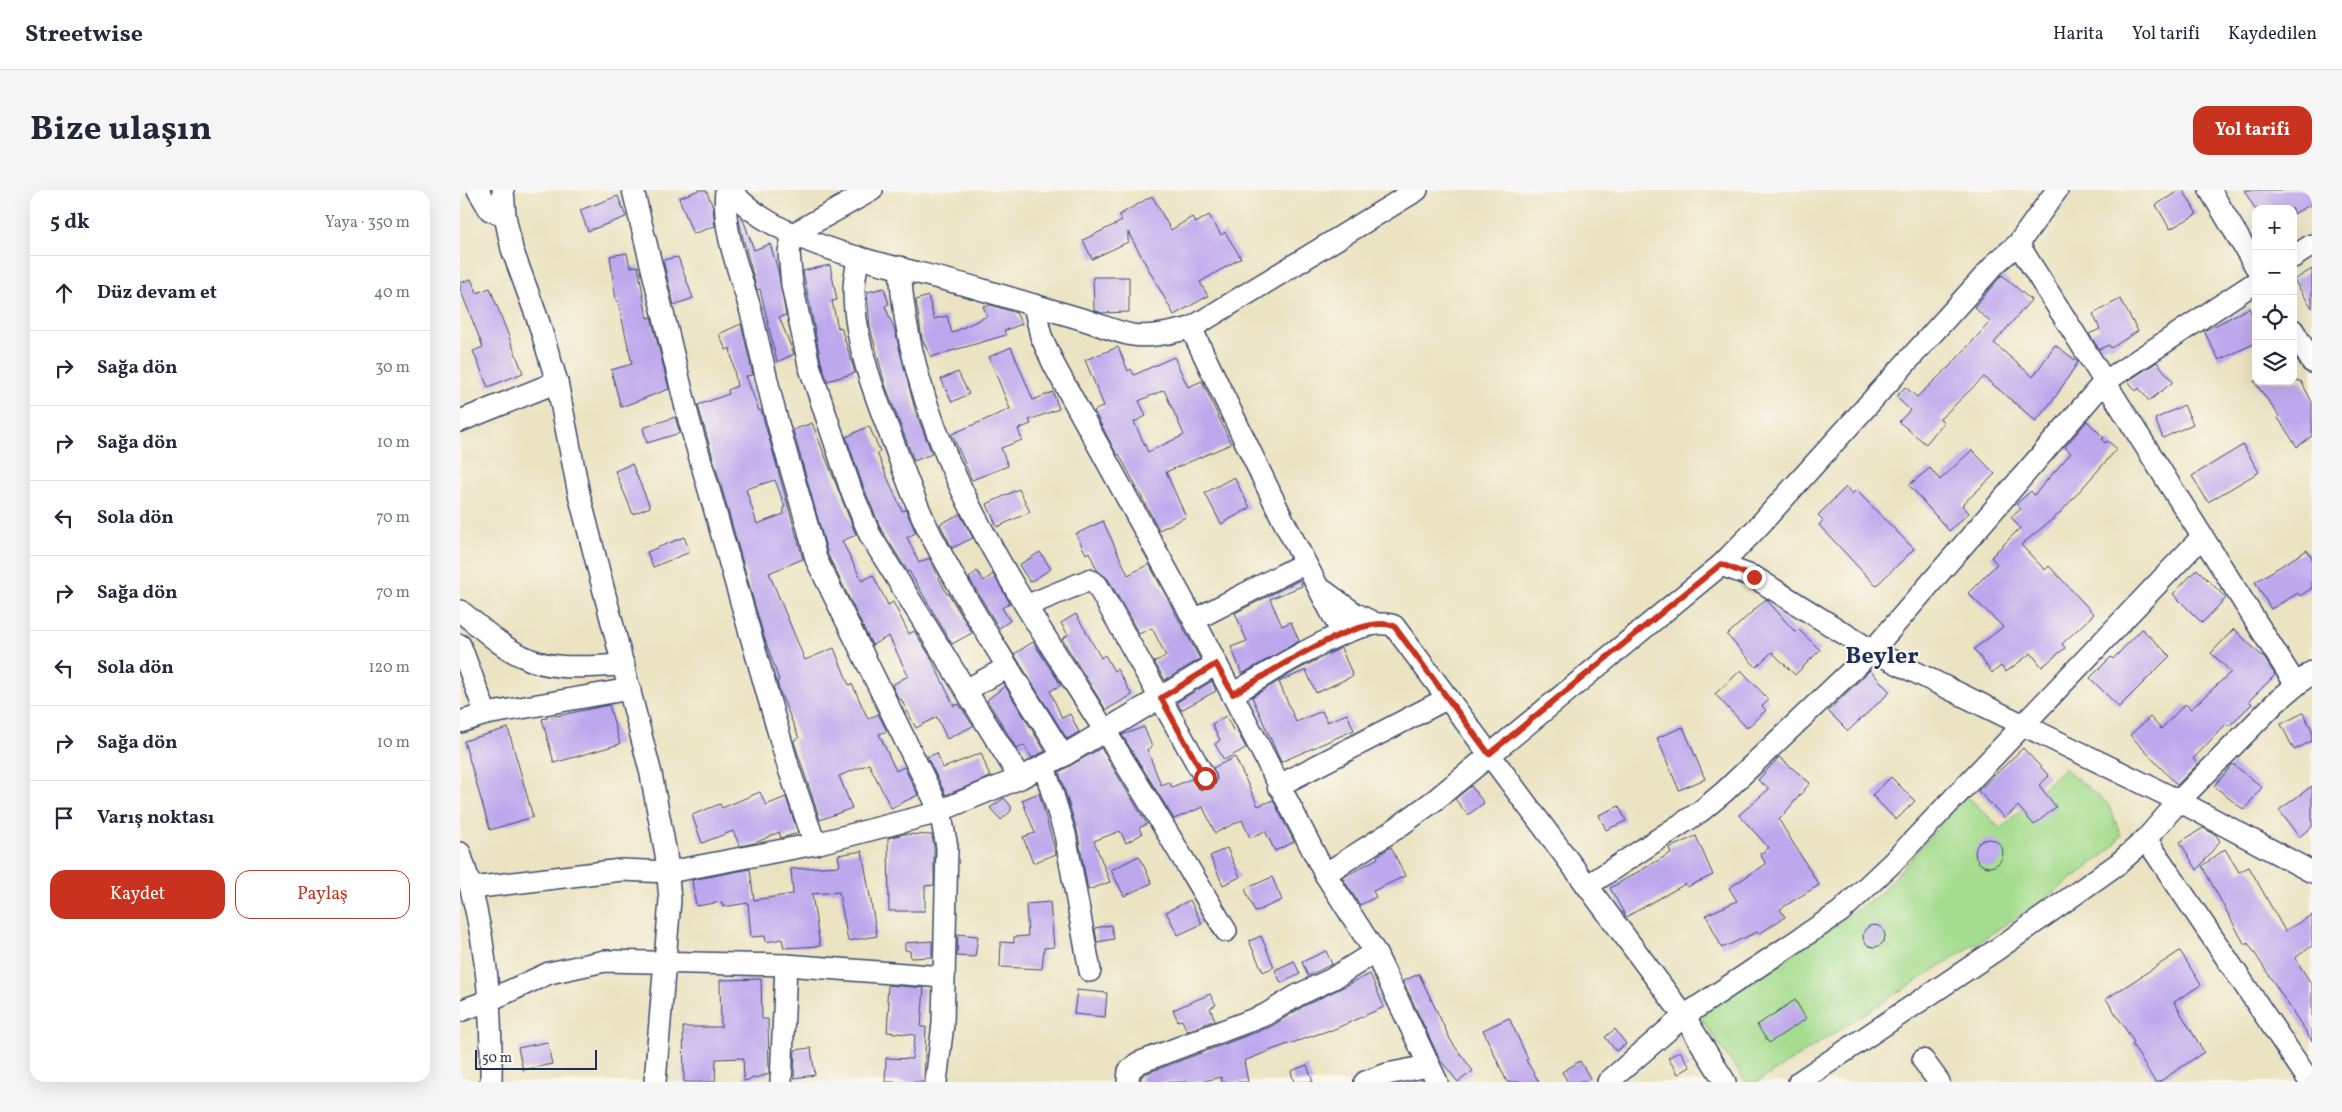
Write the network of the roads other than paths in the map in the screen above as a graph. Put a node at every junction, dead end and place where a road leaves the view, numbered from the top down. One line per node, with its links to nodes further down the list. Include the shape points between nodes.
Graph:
1 (478, 190): 10 (street, via 490,210)
2 (503, 190): 10 (street)
3 (633, 190): 59 (street, via 692,429 788,769)
4 (726, 190): 57 (street, via 724,210 728,233 816,559)
5 (730, 190): 11 (street, via 747,207)
6 (1417, 190): 20 (street)
7 (2058, 190): 12 (street)
8 (2210, 190): 16 (street)
9 (863, 192): 11 (street)
10 (505, 216): 23 (street, via 512,249)
11 (793, 234): 15 (street); 42 (street, via 789,252 792,285 809,364 851,490 870,535)
12 (2018, 244): 24 (street); 28 (street, via 1997,262)
13 (2312, 245): 14 (street)
14 (2297, 254)
15 (858, 256): 17 (street); 39 (street, via 854,290 856,317 883,418 930,534)
16 (2252, 260)
17 (900, 267): 19 (street); 30 (street, via 908,341 930,409 967,502)
18 (2252, 285): 24 (street)
19 (1034, 305): 20 (street, via 1132,335 1166,334); 32 (street, via 1041,336 1054,365)
20 (1191, 328): 27 (street)
21 (2297, 337): 22 (street)
22 (2312, 362)
23 (557, 382): 25 (street); 38 (street, via 579,494)
24 (2104, 383): 26 (street); 36 (street)
25 (460, 421)
26 (2202, 537): 40 (street); 48 (street)
27 (1305, 563): 29 (street); 32 (street)
28 (1721, 564): 36 (street, via 1754,577); 50 (street)
29 (1316, 584): 33 (street); 34 (street)
30 (1026, 606): 44 (street, via 1090,580 1097,586); 49 (street)
31 (460, 611): 38 (street, via 521,656 544,664 566,667)
32 (1194, 620): 37 (street)
33 (1376, 624): 34 (street); 45 (street, via 1385,622 1394,626)
34 (1342, 632): 43 (street)
35 (460, 645): 46 (street)
36 (1872, 651): 48 (street); 64 (street, via 1724,792)
37 (1216, 664): 43 (street); 44 (street)
38 (624, 665): 41 (street)
39 (1008, 667): 42 (street); 51 (street)
40 (2304, 678): 56 (street)
41 (630, 689): 46 (street); 61 (street, via 651,774)
42 (966, 690): 53 (street)
43 (1233, 694): 55 (street)
44 (1161, 698): 49 (street); 54 (street)
45 (1448, 698): 50 (street); 55 (street)
46 (486, 714): 47 (street)
47 (460, 722)
48 (2023, 726): 56 (street); 74 (street, via 1892,863 1840,912)
49 (1106, 732): 51 (street); 66 (street)
50 (1489, 754): 63 (street, via 1394,830); 64 (street)
51 (1063, 756): 52 (street)
52 (1044, 766): 53 (street); 70 (street, via 1065,834)
53 (1020, 778): 57 (street)
54 (1205, 778)
55 (1278, 786): 63 (street)
56 (2179, 801): 58 (street); 62 (street)
57 (940, 811): 59 (street); 71 (street, via 947,848)
58 (2146, 839): 85 (street, via 2119,863 1999,948); 87 (street)
59 (815, 844): 61 (street)
60 (460, 853): 65 (street)
61 (669, 872): 65 (street, via 621,870); 68 (street)
62 (2312, 872)
63 (1325, 874): 67 (street)
64 (1586, 886): 74 (street)
65 (472, 888): 72 (street)
66 (1226, 931)
67 (1375, 952): 76 (street); 81 (street, via 1265,1015 1138,1063 1129,1071)
68 (665, 963): 69 (street); 72 (street, via 605,961 568,967 528,981); 78 (street)
69 (786, 965): 71 (street); 79 (street)
70 (1090, 971)
71 (944, 977): 80 (street, via 943,1024)
72 (490, 1000): 73 (street); 77 (street)
73 (460, 1011)
74 (1684, 1016): 83 (street); 84 (street)
75 (1923, 1060): 86 (street)
76 (1432, 1074): 82 (street, via 1387,1074)
77 (491, 1082)
78 (654, 1082)
79 (781, 1082)
80 (936, 1082)
81 (1128, 1082)
82 (1365, 1082)
83 (1608, 1082)
84 (1725, 1082)
85 (1799, 1082)
86 (1939, 1082)
87 (2310, 1082)

